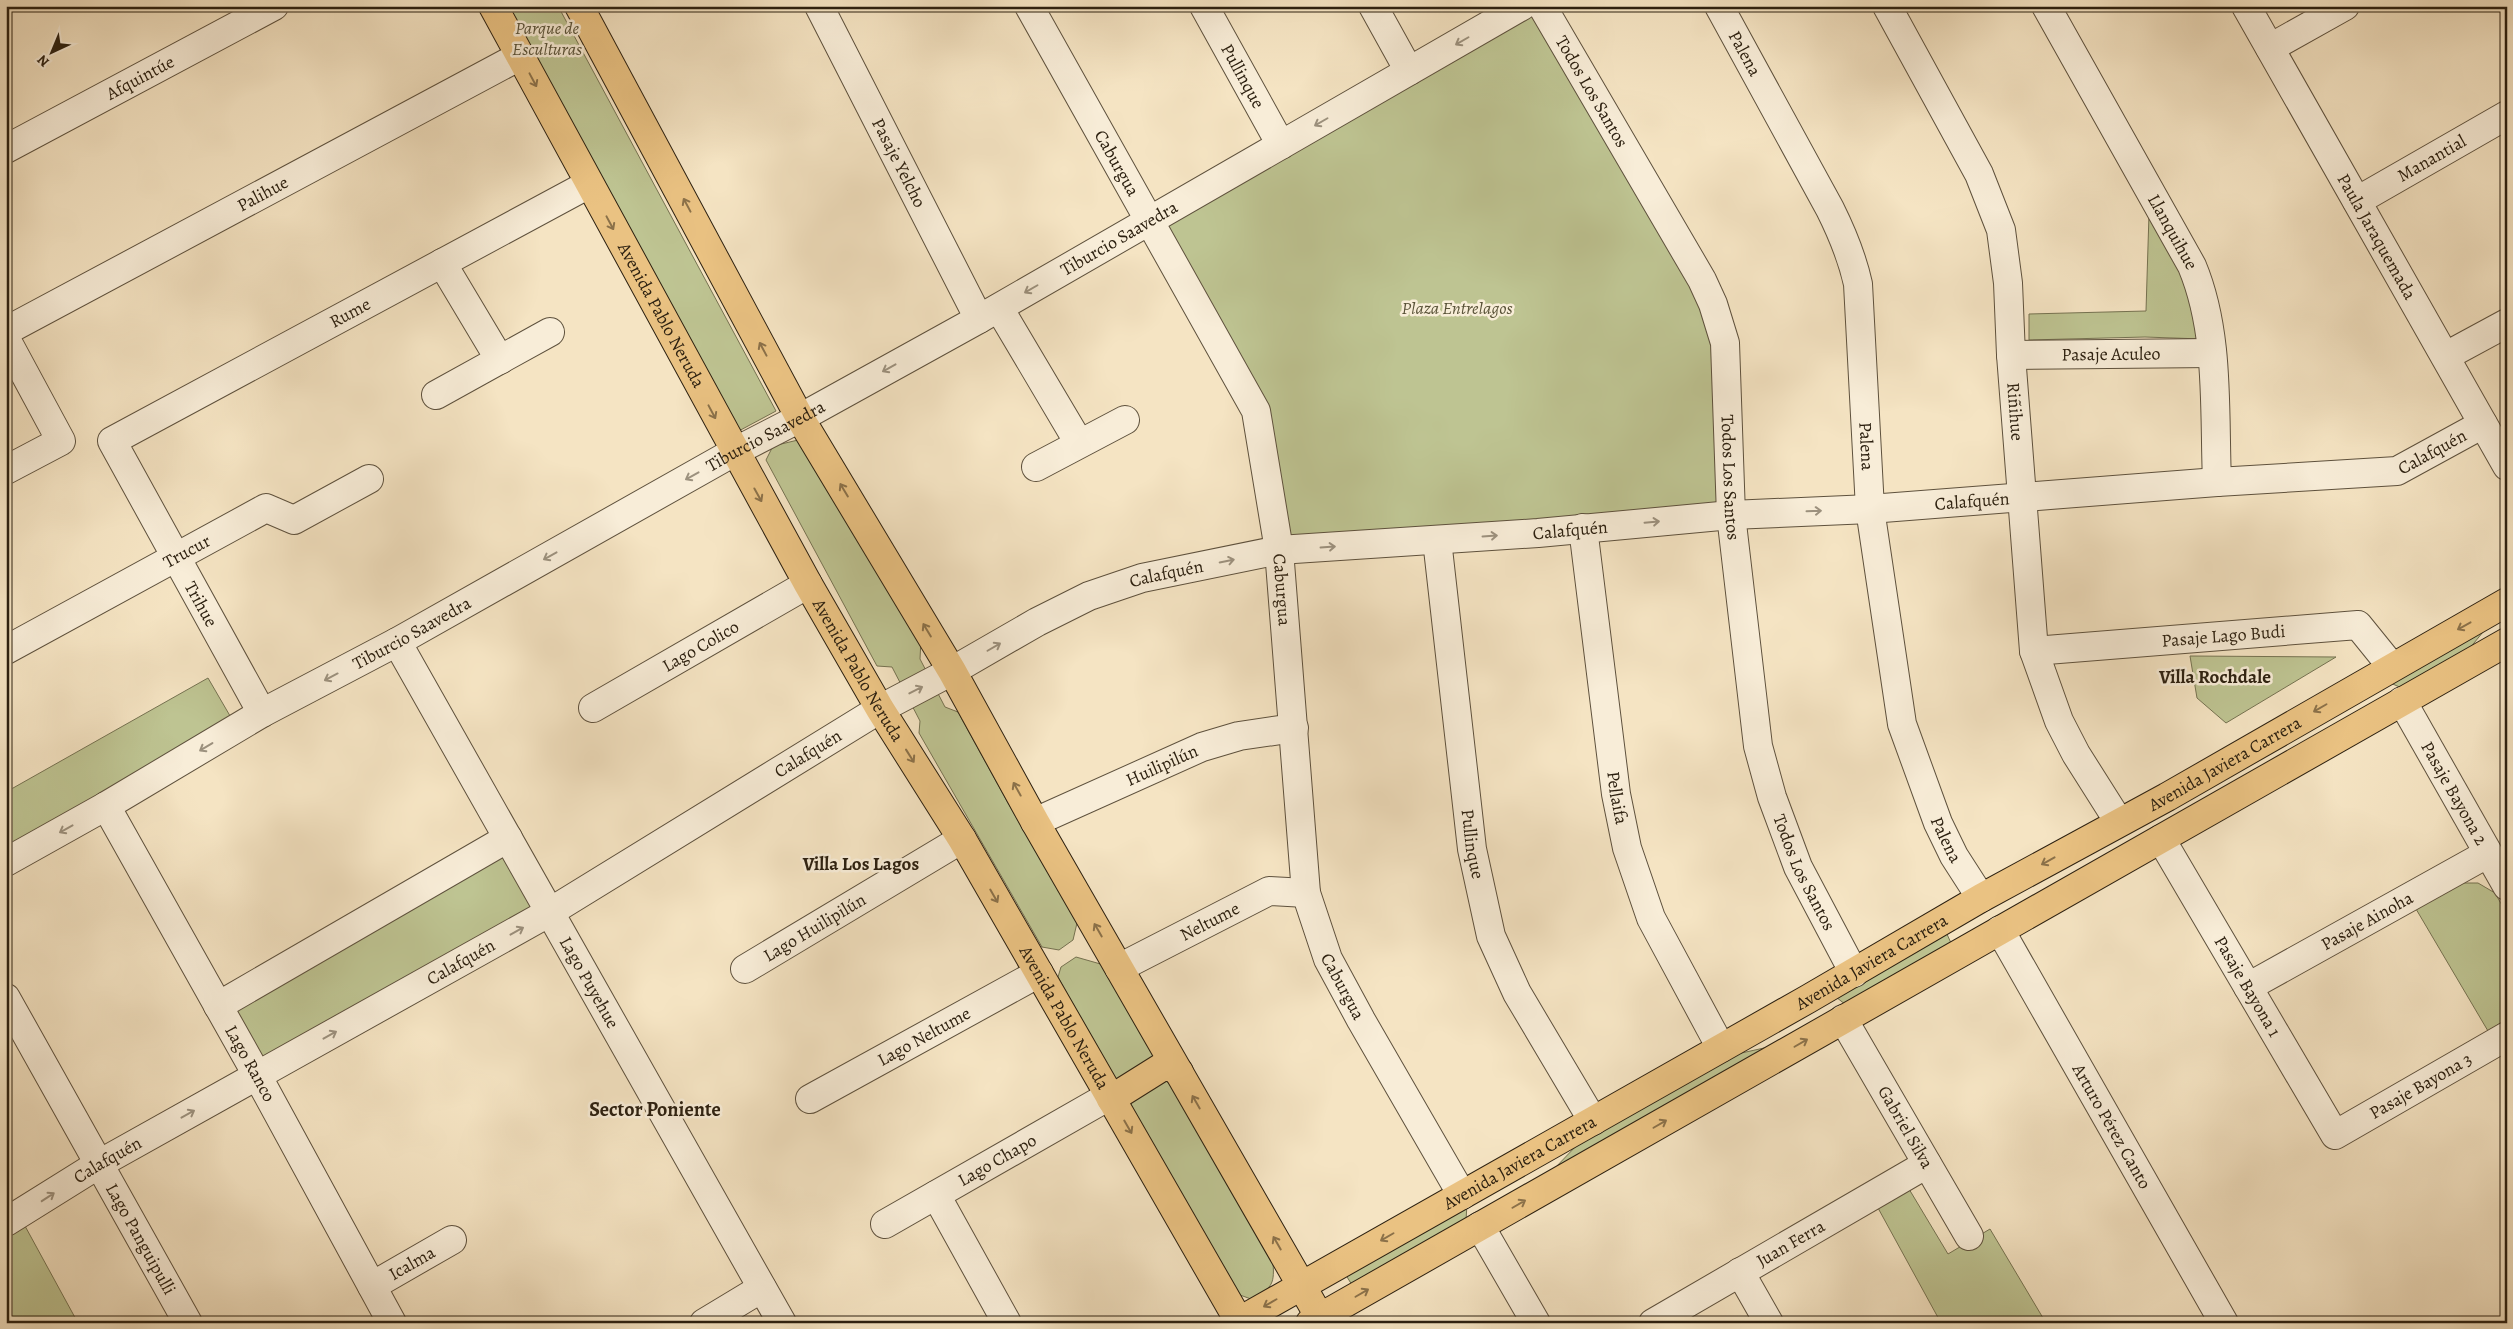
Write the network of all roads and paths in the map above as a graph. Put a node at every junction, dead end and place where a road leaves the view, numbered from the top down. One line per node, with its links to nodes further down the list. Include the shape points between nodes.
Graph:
1 (274, 6): 20 (street, Afquintúe)
2 (579, 6): 35 (main road, one-way to 2)
3 (819, 6): 25 (street, Pasaje Yelcho)
4 (1029, 6): 23 (street, Caburgua)
5 (1204, 6): 19 (street, Pullinque)
6 (1373, 6): 17 (street)
7 (1522, 6): 17 (street, Tiburcio Saavedra, one-way to 17)
8 (1542, 6): 48 (street, Todos Los Santos, via 1693,264 1713,304 1725,343)
9 (1719, 6): 47 (street, Palena, via 1830,208 1854,268 1858,284)
10 (1887, 6): 31 (street, Riñihue, via 1979,174 1995,211 2006,256)
11 (2046, 6): 30 (street, Llanquihue, via 2192,266 2206,305)
12 (2246, 6): 15 (street, Paula Jaraquemada)
13 (2345, 6): 15 (street)
14 (500, 8): 16 (main road, Avenida Pablo Neruda)
15 (2270, 48): 22 (street, Paula Jaraquemada)
16 (520, 56): 21 (main road, Avenida Pablo Neruda, one-way to 21); 27 (street, Palihue)
17 (1410, 71): 19 (street, Tiburcio Saavedra, one-way to 19)
18 (2507, 115): 22 (street, Manantial)
19 (1281, 145): 23 (street, Tiburcio Saavedra)
20 (6, 149)
21 (589, 184): 24 (street, Rume); 40 (main road, Avenida Pablo Neruda, one-way to 40)
22 (2357, 201): 32 (street, Paula Jaraquemada)
23 (1150, 222): 25 (street, Tiburcio Saavedra, one-way to 25); 51 (street, Caburgua, via 1256,411)
24 (442, 263): 33 (street); 38 (street, Rume)
25 (989, 313): 35 (street, Tiburcio Saavedra, one-way to 35); 39 (street, Pasaje Yelcho)
26 (2507, 323): 32 (street)
27 (6, 331)
28 (550, 332): 33 (street)
29 (6, 339): 43 (street, via 61,441)
30 (2212, 353): 31 (street, Pasaje Aculeo); 45 (street, Llanquihue)
31 (2010, 355): 46 (street, Riñihue)
32 (2446, 356): 37 (street, Paula Jaraquemada)
33 (500, 360): 34 (street)
34 (436, 395)
35 (800, 418): 40 (street, Tiburcio Saavedra); 60 (main road, one-way to 35)
36 (1125, 420): 39 (street)
37 (2483, 424): 41 (street, Paula Jaraquemada); 45 (street, Calafquén, via 2397,471)
38 (112, 441): 52 (street, Trihue)
39 (1079, 443): 42 (street)
40 (734, 452): 53 (main road, Avenida Pablo Neruda, one-way to 53); 55 (street, Tiburcio Saavedra, one-way to 55)
41 (2507, 466)
42 (1036, 467)
43 (6, 470)
44 (369, 479): 52 (street, Trucur, via 294,520 266,508)
45 (2217, 482): 46 (street, Calafquén)
46 (2023, 498): 47 (street, Calafquén); 58 (street, Riñihue)
47 (1870, 509): 48 (street, Calafquén, one-way to 47); 79 (street, Palena, via 1902,724 1938,823 1954,856)
48 (1731, 515): 49 (street, Calafquén, one-way to 48); 85 (street, Todos Los Santos, via 1758,746 1772,797 1798,868)
49 (1583, 528): 50 (street, Calafquén, one-way to 49); 92 (street, Pellaifa, via 1616,794 1627,848 1651,918)
50 (1437, 540): 51 (street, Calafquén, one-way to 50); 97 (street, Pullinque, via 1472,849 1491,936 1516,993)
51 (1279, 550): 60 (street, Calafquén, one-way to 51, via 1090,596 1142,578); 66 (street, Caburgua)
52 (175, 559): 57 (street, Trucur); 65 (street, Trihue)
53 (808, 584): 63 (street, Lago Colico); 64 (main road, Avenida Pablo Neruda)
54 (2507, 602): 59 (main road, Avenida Javiera Carrera, one-way to 59)
55 (397, 642): 65 (street, Tiburcio Saavedra, one-way to 65); 71 (street, Lago Puyehue)
56 (2507, 642): 62 (main road, Avenida Javiera Carrera)
57 (6, 650)
58 (2034, 651): 59 (street, Pasaje Lago Budi, via 2358,625); 70 (street, Riñihue, via 2059,721)
59 (2392, 667): 61 (main road, Avenida Javiera Carrera)
60 (952, 671): 64 (street, Calafquén, one-way to 60); 69 (main road, one-way to 60)
61 (2356, 687): 62 (main road); 67 (main road, Avenida Javiera Carrera, one-way to 67)
62 (2402, 701): 72 (main road, Avenida Javiera Carrera); 75 (street, Pasaje Bayona 2)
63 (593, 708)
64 (880, 709): 73 (main road, Avenida Pablo Neruda, one-way to 73); 80 (street, Calafquén)
65 (262, 713): 68 (street, Tiburcio Saavedra, one-way to 68)
66 (1294, 728): 69 (street, Huilipilún, via 1239,736 1202,747); 78 (street, Caburgua)
67 (2167, 797): 70 (main road, Avenida Javiera Carrera); 72 (main road)
68 (106, 806): 74 (street, Tiburcio Saavedra, one-way to 74); 89 (street, Lago Ranco)
69 (1035, 822): 83 (main road, one-way to 69)
70 (2119, 822): 76 (main road, Avenida Javiera Carrera, one-way to 76)
71 (508, 838): 80 (street, Lago Puyehue); 89 (street)
72 (2160, 838): 81 (main road, Avenida Javiera Carrera); 86 (street, Pasaje Bayona 1)
73 (962, 839): 82 (street, Lago Huilipilún); 84 (main road, Avenida Pablo Neruda, one-way to 84)
74 (9, 854)
75 (2487, 854): 77 (street, Pasaje Bayona 2); 86 (street, Pasaje Ainoha)
76 (2010, 882): 79 (main road, Avenida Javiera Carrera); 81 (main road)
77 (2507, 886)
78 (1306, 893): 83 (street, Neltume, via 1269,891); 101 (street, Caburgua, via 1328,958 1361,1020)
79 (1981, 898): 85 (main road, Avenida Javiera Carrera)
80 (550, 912): 94 (street, Calafquén, one-way to 80); 111 (street, Lago Puyehue)
81 (2000, 930): 90 (main road, Avenida Javiera Carrera); 112 (street, Arturo Pérez Canto)
82 (745, 968)
83 (1119, 968): 93 (main road)
84 (1039, 973): 95 (main road, Avenida Pablo Neruda); 96 (street, Lago Neltume)
85 (1854, 973): 88 (main road, Avenida Javiera Carrera)
86 (2248, 988): 98 (street, Pasaje Bayona 1)
87 (6, 998): 99 (street, Lago Panguipulli)
88 (1808, 999): 90 (main road); 92 (main road, Avenida Javiera Carrera)
89 (218, 1006): 94 (street, Lago Ranco)
90 (1844, 1019): 100 (street, Gabriel Silva); 105 (main road, Avenida Javiera Carrera, one-way to 90)
91 (2507, 1036): 98 (street, Pasaje Bayona 3)
92 (1721, 1048): 97 (main road, Avenida Javiera Carrera)
93 (1179, 1072): 95 (main road, via 1162,1068); 109 (main road, one-way to 93)
94 (257, 1075): 99 (street, Calafquén, one-way to 94); 110 (street, Lago Ranco)
95 (1110, 1097): 102 (street, Lago Chapo); 114 (main road, Avenida Pablo Neruda, one-way to 114)
96 (810, 1099)
97 (1593, 1121): 101 (main road, Avenida Javiera Carrera)
98 (2335, 1135)
99 (99, 1164): 103 (street, Calafquén, one-way to 99); 115 (street, Lago Panguipulli)
100 (1927, 1164): 106 (street, Gabriel Silva); 108 (street, Juan Ferra)
101 (1471, 1190): 105 (main road); 109 (main road, Avenida Javiera Carrera, one-way to 109)
102 (936, 1195): 104 (street, Lago Chapo); 119 (street)
103 (6, 1222)
104 (885, 1224)
105 (1480, 1226): 113 (main road, Avenida Javiera Carrera, one-way to 105); 120 (street)
106 (1969, 1236)
107 (452, 1240): 110 (street, Icalma)
108 (1740, 1272): 121 (street, Juan Ferra); 122 (street)
109 (1301, 1285): 113 (main road); 114 (main road, Avenida Javiera Carrera, one-way to 114)
110 (372, 1286): 116 (street, Lago Ranco)
111 (762, 1288): 117 (street); 118 (street, Lago Puyehue)
112 (2215, 1320)
113 (1318, 1321)
114 (1239, 1322)
115 (188, 1323)
116 (392, 1323)
117 (704, 1323)
118 (782, 1323)
119 (1007, 1323)
120 (1536, 1323)
121 (1652, 1323)
122 (1769, 1323)

